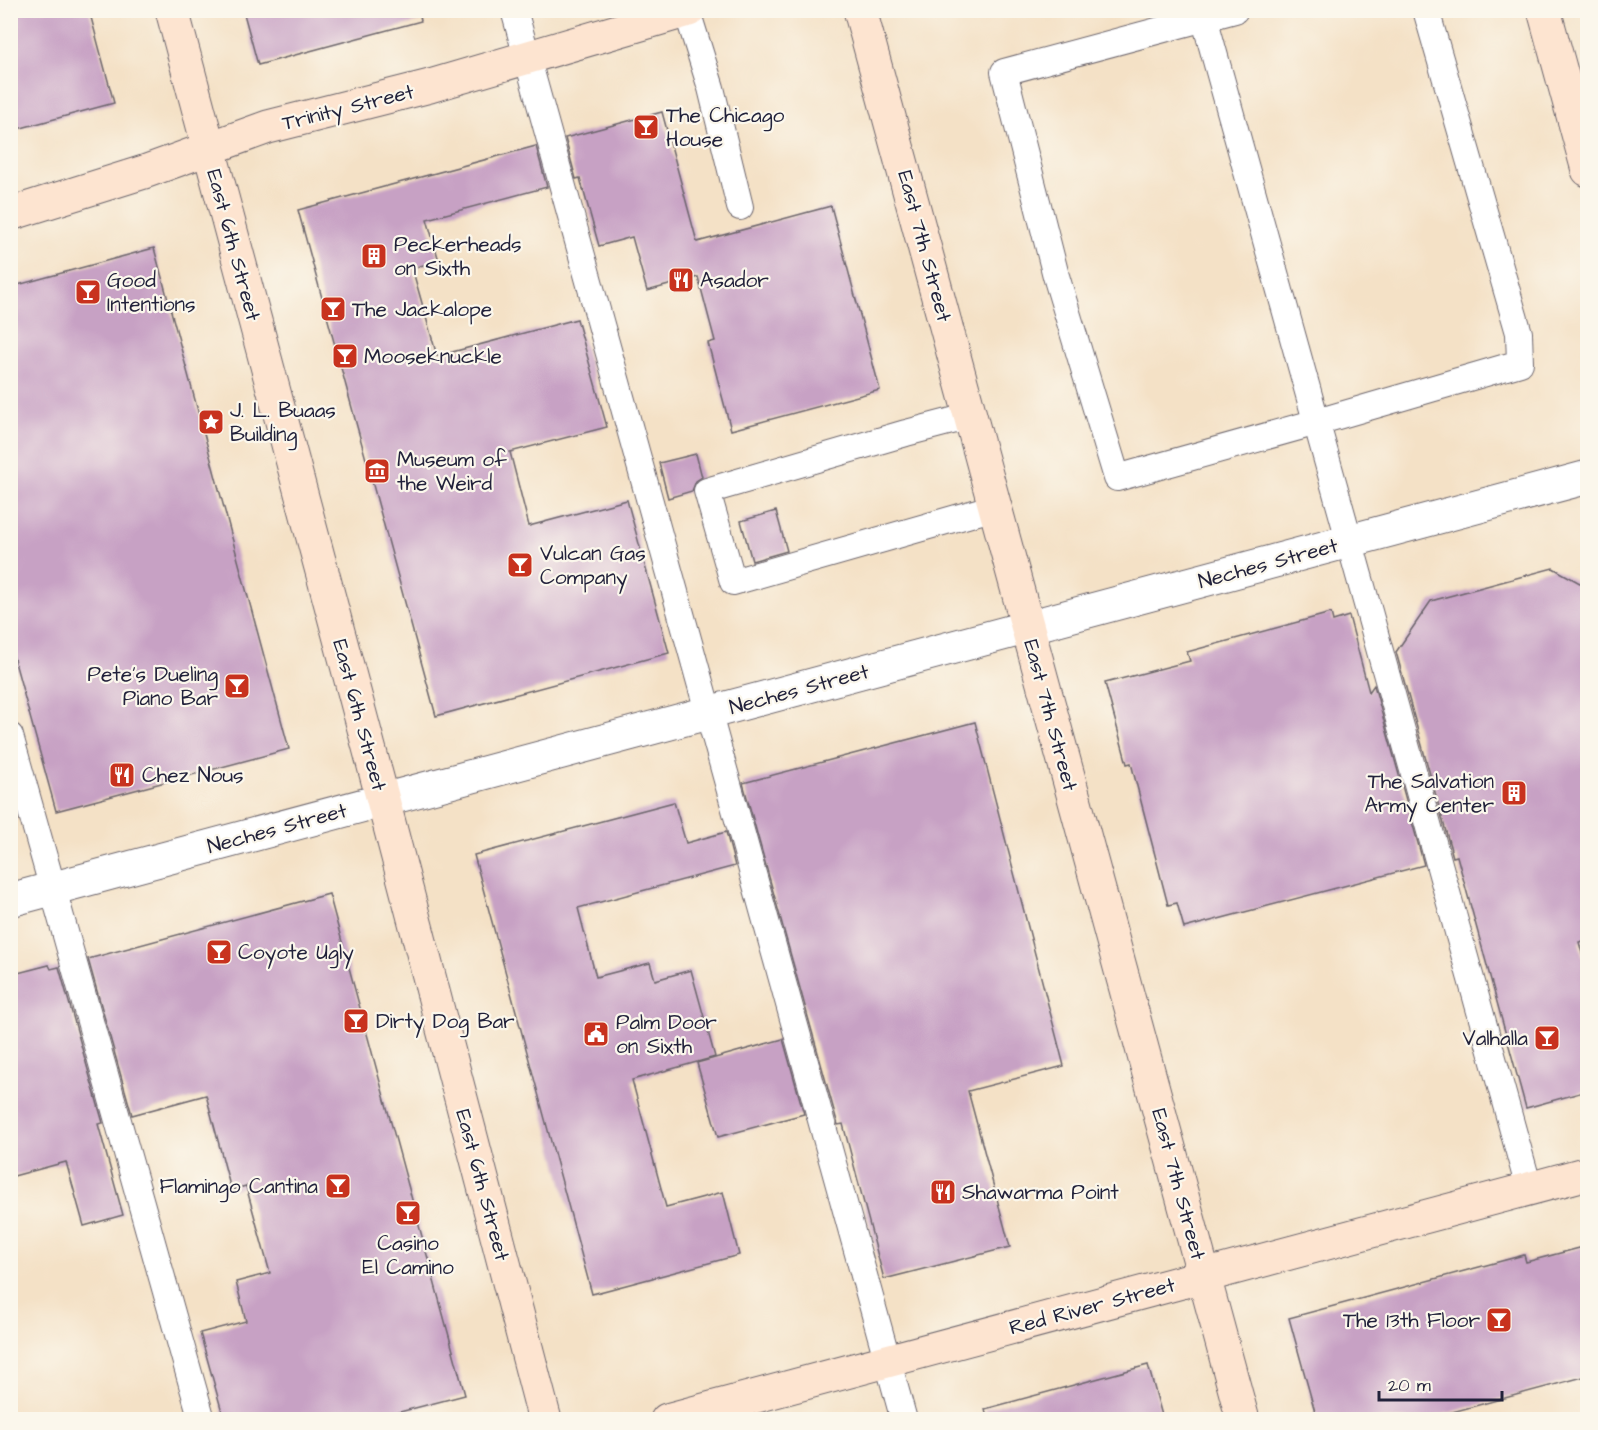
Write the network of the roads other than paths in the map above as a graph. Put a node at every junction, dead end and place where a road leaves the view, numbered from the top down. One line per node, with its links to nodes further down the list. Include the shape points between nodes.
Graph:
1 (172, 10): 10 (main road, East 6th Street)
2 (514, 10): 9 (lane)
3 (860, 10): 14 (main road, East 7th Street)
4 (1235, 10): 8 (lane)
5 (1426, 10): 15 (lane, via 1519,333 1520,363)
6 (688, 11): 9 (main road, Trinity Street); 12 (lane)
7 (1550, 11): 11 (main road)
8 (1203, 14): 15 (lane); 15 (lane, via 1004,72 1056,276 1117,478)
9 (527, 56): 10 (main road, Trinity Street, via 430,86 268,127); 20 (lane)
10 (208, 149): 13 (main road, Trinity Street); 22 (main road, East 6th Street)
11 (1587, 170)
12 (740, 207)
13 (10, 214)
14 (971, 416): 17 (main road, East 7th Street); 17 (lane, via 707,491 733,582)
15 (1317, 422): 18 (lane)
16 (1587, 477): 18 (street, Neches Street)
17 (995, 507): 19 (main road, East 7th Street)
18 (1349, 541): 19 (street, Neches Street); 26 (lane)
19 (1028, 627): 20 (street, Neches Street); 27 (main road, East 7th Street)
20 (709, 713): 22 (street, Neches Street); 28 (lane)
21 (10, 736): 23 (lane)
22 (382, 800): 23 (street, Neches Street); 30 (main road, East 6th Street)
23 (52, 889): 24 (street, Neches Street); 29 (lane)
24 (10, 900)
25 (1587, 1173): 26 (main road, Red River Street)
26 (1529, 1188): 27 (main road, Red River Street)
27 (1204, 1276): 28 (main road, Red River Street); 33 (main road, East 7th Street)
28 (888, 1360): 31 (main road, Red River Street); 32 (lane)
29 (202, 1419)
30 (545, 1419)
31 (667, 1419)
32 (904, 1419)
33 (1243, 1419)

